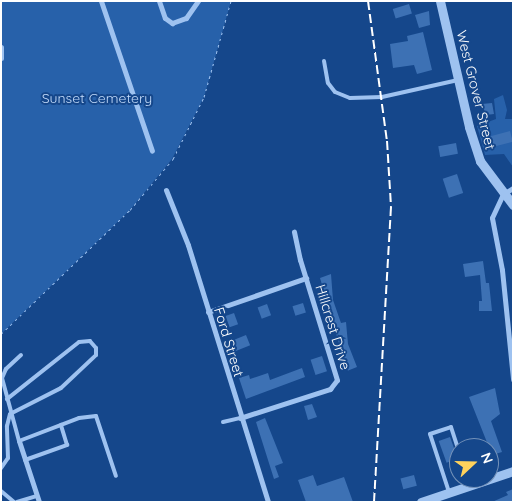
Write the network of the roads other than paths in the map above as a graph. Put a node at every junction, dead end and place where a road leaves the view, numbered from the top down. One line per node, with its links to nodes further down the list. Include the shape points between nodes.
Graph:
1 (101, 1): 9 (street)
2 (158, 1): 3 (street, via 165,18 172,23 186,18)
3 (198, 1)
4 (440, 1): 8 (street, West Grover Street)
5 (1, 47): 6 (street)
6 (1, 58)
7 (324, 61): 8 (lane, via 328,84 335,92 350,98 382,97)
8 (458, 80): 12 (street, West Grover Street, via 480,161)
9 (152, 151)
10 (513, 188): 12 (street)
11 (166, 190): 16 (street, Ford Street)
12 (503, 194): 13 (street, West Grover Street); 18 (street, via 492,218 502,270)
13 (513, 205)
14 (294, 232): 15 (street)
15 (306, 278): 16 (street, Hillcrest Drive); 21 (street, Hillcrest Drive, via 335,369 335,386)
16 (208, 312): 21 (street, Ford Street)
17 (21, 355): 19 (lane, via 3,373)
18 (513, 379)
19 (7, 399): 20 (lane); 20 (lane, via 79,342 90,341 96,348 96,355 61,388)
20 (10, 414): 25 (lane); 27 (lane, via 7,421 8,458)
21 (240, 418): 22 (lane); 36 (street, Ford Street)
22 (223, 422)
23 (61, 425): 25 (lane); 26 (lane, via 67,445); 30 (lane, via 96,416)
24 (455, 438): 33 (lane, via 451,427 430,434)
25 (19, 441): 26 (street)
26 (25, 460): 34 (street)
27 (1, 468)
28 (513, 471): 29 (street)
29 (499, 474)
30 (116, 476)
31 (460, 488): 33 (street)
32 (1, 491): 35 (lane)
33 (449, 496): 37 (street)
34 (38, 499): 35 (lane)
35 (15, 502)
36 (268, 502)
37 (421, 502)

